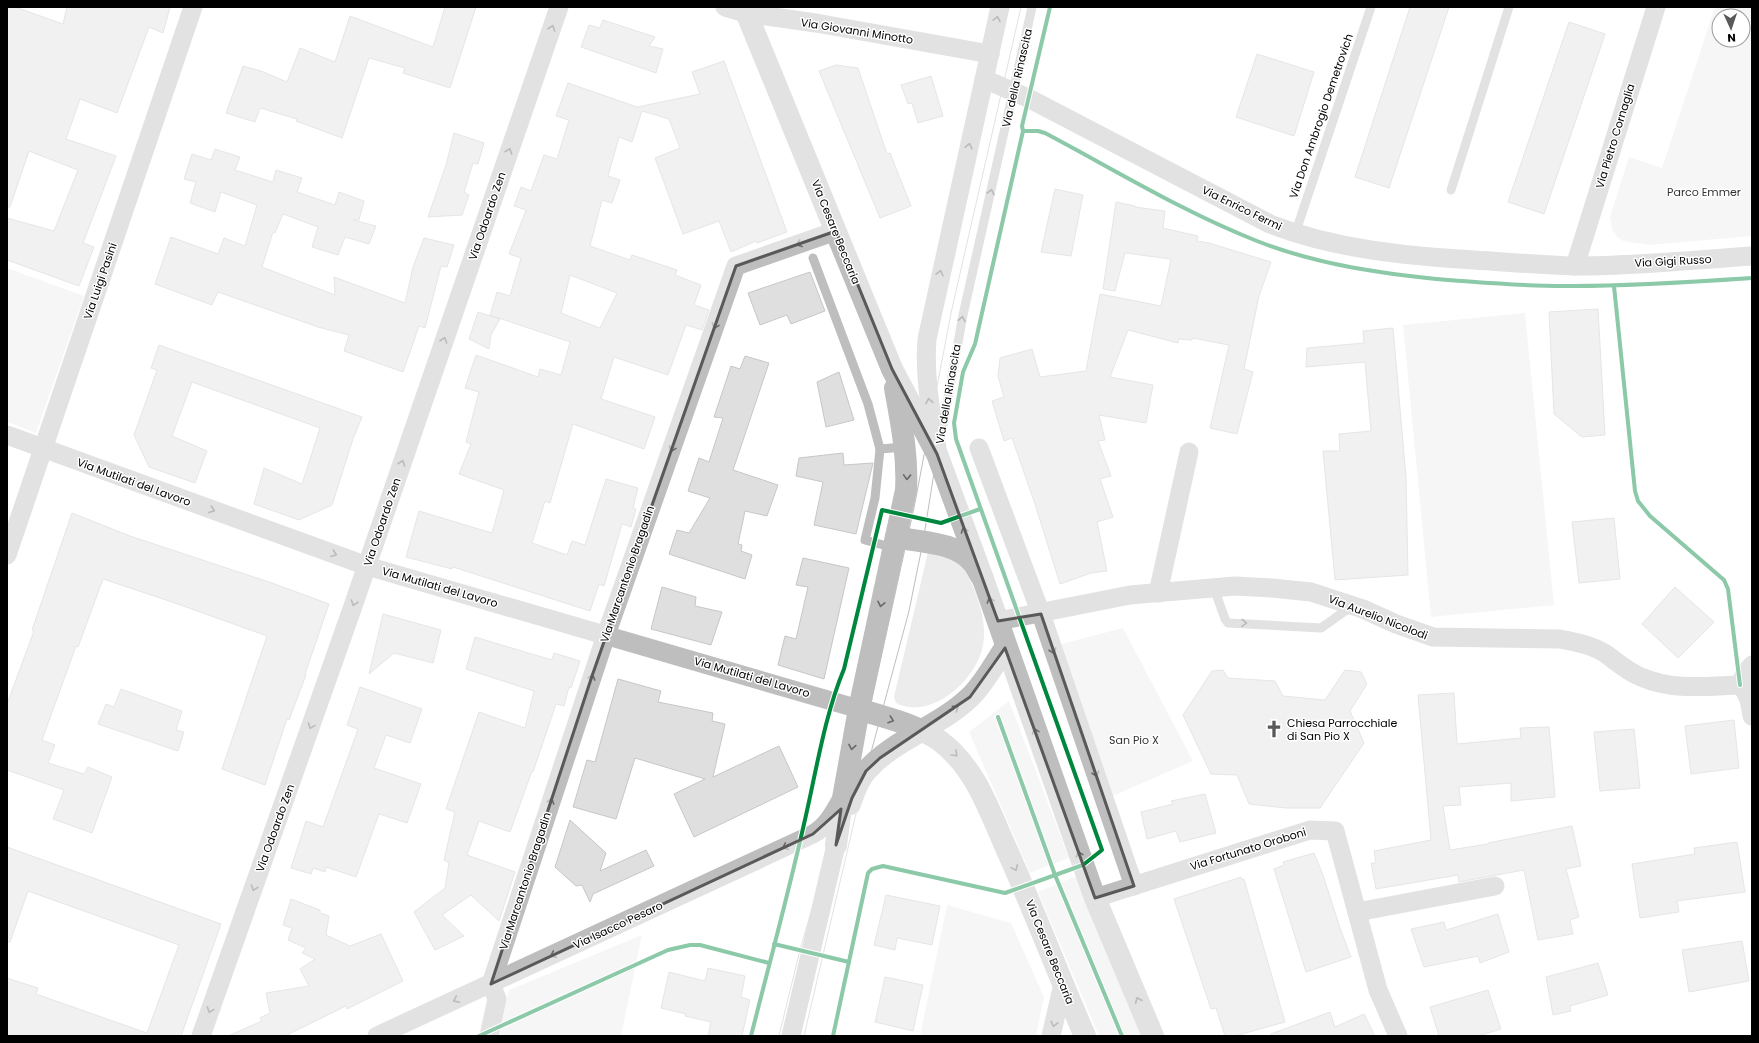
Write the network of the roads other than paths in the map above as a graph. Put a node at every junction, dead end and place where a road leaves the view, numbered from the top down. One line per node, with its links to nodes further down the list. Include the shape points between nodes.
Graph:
1 (193, 7): 24 (street, Via Luigi Pasini)
2 (559, 7): 30 (street, Via Odoardo Zen, one-way to 2)
3 (725, 7): 9 (street, Via Giovanni Minotto)
4 (1000, 7): 10 (street, Via della Rinascita, one-way to 4)
5 (1032, 7): 12 (lane, Via della Rinascita)
6 (1371, 7): 15 (lane, Via Don Ambrogio Demetrovich)
7 (1508, 7): 13 (lane)
8 (1656, 7): 19 (street, Via Pietro Cornaglia)
9 (745, 10): 10 (street, Via Giovanni Minotto); 14 (street, Via Cesare Beccaria)
10 (990, 54): 11 (street, Via della Rinascita)
11 (984, 80): 12 (street, Via Enrico Fermi); 27 (street, Via della Rinascita, one-way to 11, via 927,382 926,340)
12 (1014, 91): 15 (street, Via Enrico Fermi, via 1270,224); 27 (lane, Via della Rinascita, one-way to 12, via 963,315)
13 (1451, 190)
14 (836, 231): 20 (street, Via Cesare Beccaria); 37 (street, Via Marcantonio Bragadin, one-way to 37, via 736,266)
15 (1295, 234): 19 (street, Via Enrico Fermi, via 1341,246 1424,258)
16 (1752, 256): 18 (street, Via Gigi Russo)
17 (813, 258): 25 (lane, via 868,404)
18 (1593, 265): 19 (street, Via Enrico Fermi)
19 (1574, 266)
20 (892, 369): 22 (street); 27 (street, Via Cesare Beccaria)
21 (7, 435): 24 (street, Via Mutilati del Lavoro)
22 (905, 447): 25 (lane); 28 (street, one-way to 28, via 906,490)
23 (979, 448): 35 (street)
24 (44, 449): 29 (street, Via Luigi Pasini); 30 (street, Via Mutilati del Lavoro, one-way to 30)
25 (880, 449): 28 (lane, via 875,498 865,540)
26 (1189, 452): 33 (street)
27 (937, 454): 31 (street, Via Cesare Beccaria, one-way to 27)
28 (895, 543): 31 (street, via 940,545 955,550 973,564); 41 (street, one-way to 41)
29 (7, 555)
30 (367, 566): 37 (street, Via Mutilati del Lavoro); 52 (street, Via Odoardo Zen, one-way to 52)
31 (982, 580): 36 (street, one-way to 31)
32 (1214, 588): 33 (street, Via Aurelio Nicolodi); 34 (street, Via Aurelio Nicolodi, via 1235,586 1300,590); 34 (lane, one-way to 34, via 1228,622 1321,628)
33 (1158, 593): 35 (street, Via Aurelio Nicolodi, via 1130,595)
34 (1352, 606): 40 (street, Via Aurelio Nicolodi, via 1433,637 1560,638 1579,642 1605,654 1640,677 1660,684 1681,687)
35 (1041, 614): 36 (street, Via Aurelio Nicolodi); 46 (street, one-way to 46)
36 (998, 621): 38 (street)
37 (606, 635): 41 (street, Via Mutilati del Lavoro); 50 (street, Via Marcantonio Bragadin, one-way to 37)
38 (1006, 648): 43 (street, one-way to 38, via 970,697); 48 (street, one-way to 38)
39 (1752, 665): 40 (street)
40 (1740, 685): 42 (street, via 1749,696)
41 (858, 709): 43 (street, Via Cesare Beccaria, one-way to 43); 44 (street, one-way to 44)
42 (1752, 716)
43 (924, 730): 45 (street, via 880,758 866,771 854,792); 51 (street, Via Cesare Beccaria, one-way to 51, via 955,754 977,784)
44 (843, 795): 45 (street); 50 (street, Via Isacco Pesaro, one-way to 50, via 828,821 813,834)
45 (836, 845): 55 (street)
46 (1134, 886): 48 (street, Via Fortunato Oroboni); 49 (street, Via Fortunato Oroboni, via 1310,830 1335,831)
47 (1495, 886): 49 (street)
48 (1095, 898): 58 (street, one-way to 48)
49 (1357, 912): 59 (street, Via Fortunato Oroboni, via 1378,990)
50 (491, 984): 53 (street, Via Isacco Pesaro, one-way to 53); 54 (street, via 497,999)
51 (1063, 984): 56 (street, one-way to 56); 57 (street, Via Cesare Beccaria)
52 (201, 1036)
53 (377, 1036)
54 (489, 1036)
55 (792, 1036)
56 (1051, 1036)
57 (1085, 1036)
58 (1154, 1036)
59 (1398, 1036)

